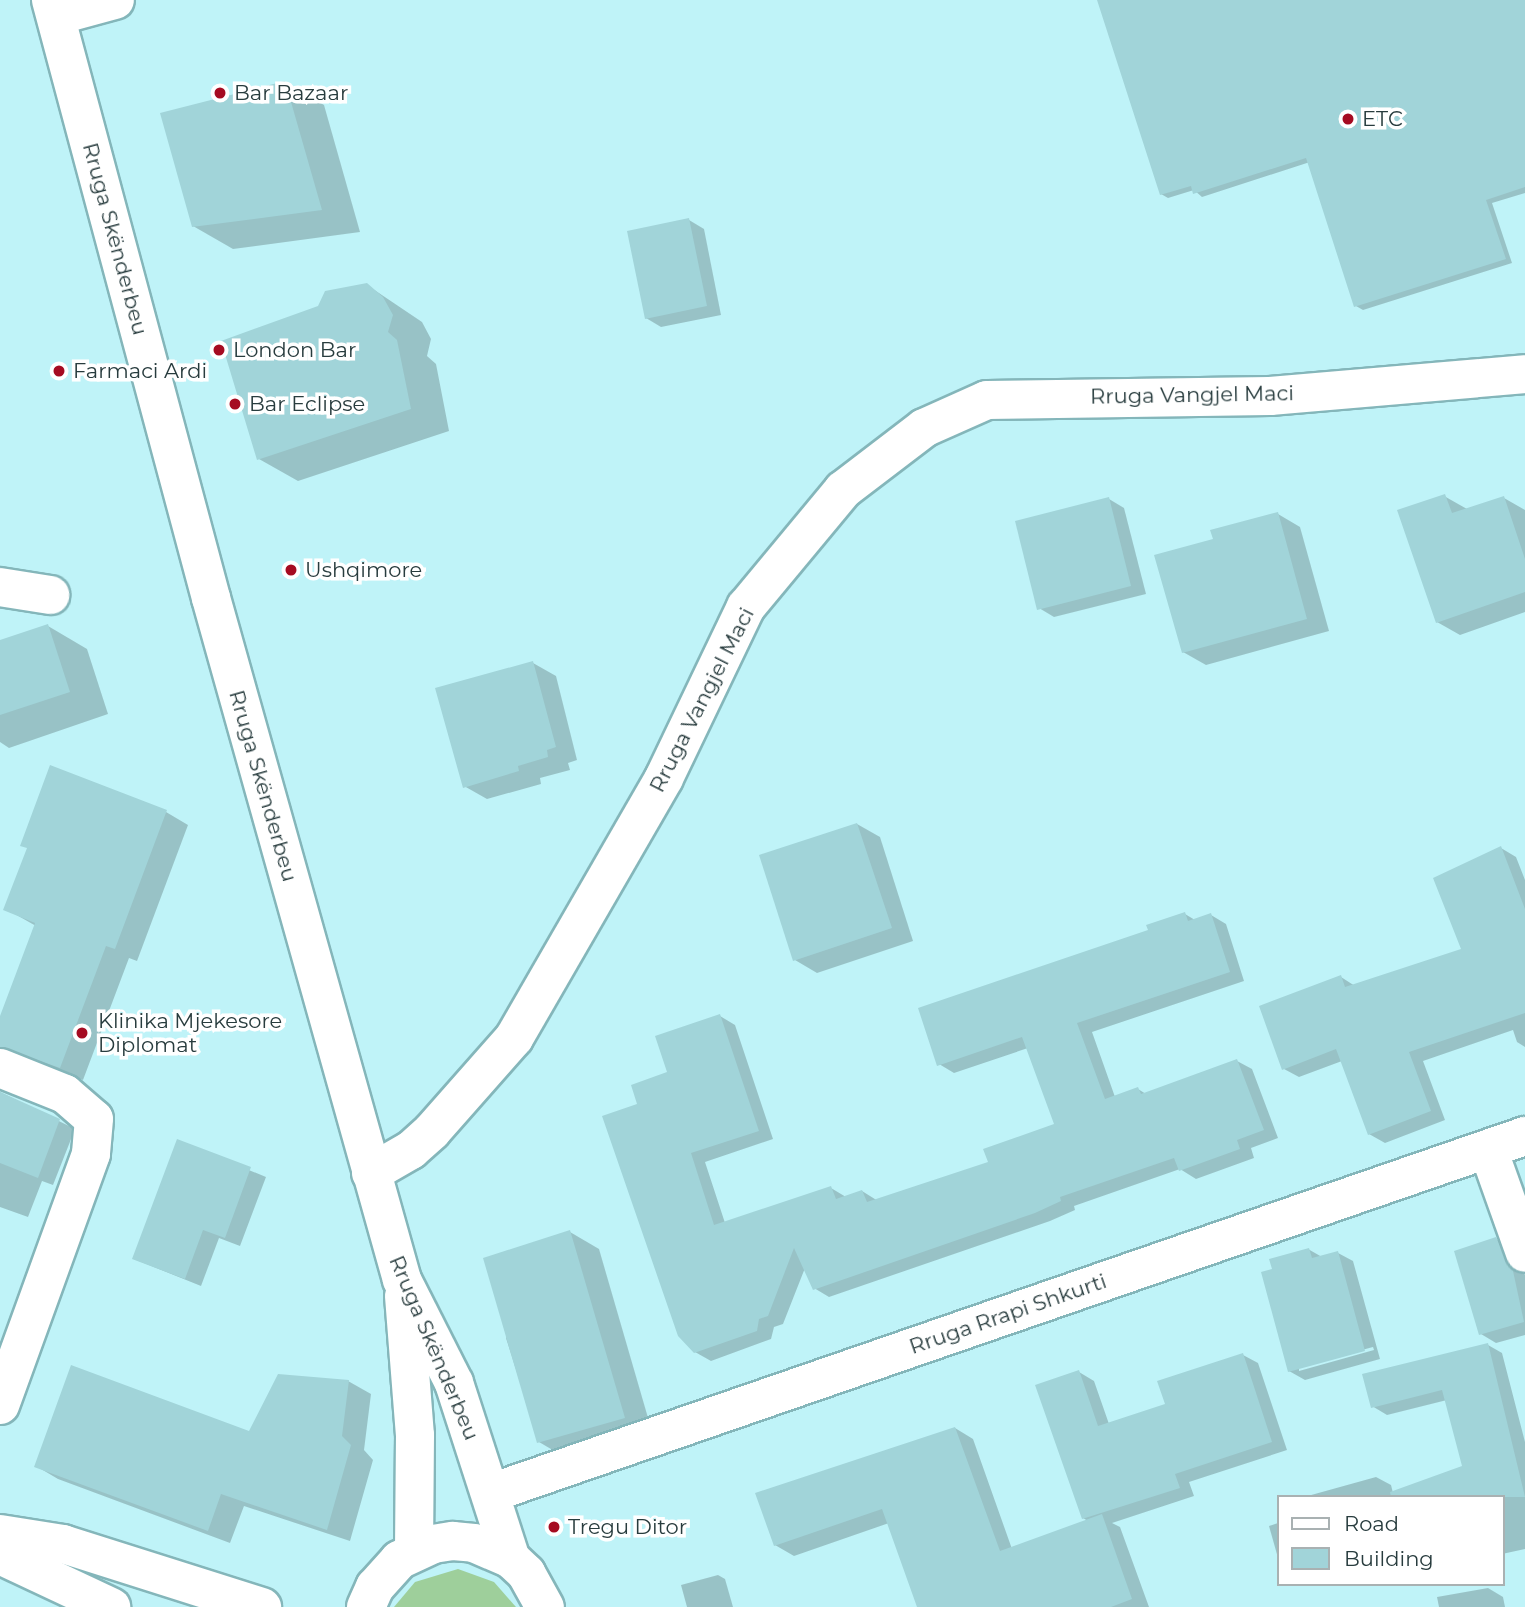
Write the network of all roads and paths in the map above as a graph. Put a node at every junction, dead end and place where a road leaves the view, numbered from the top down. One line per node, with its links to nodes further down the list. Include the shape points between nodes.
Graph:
1 (116, 0): 2 (street)
2 (54, 8): 9 (street, Rruga Skënderbeu)
3 (1525, 374): 9 (street, Rruga Vangjel Maci, via 1270,396 987,400 924,428 843,490 746,607 664,778 514,1038 432,1131 411,1150)
4 (0, 587): 5 (street)
5 (50, 595)
6 (0, 1068): 12 (street, via 65,1094 94,1119 90,1154)
7 (1525, 1136): 8 (street, Rruga Rrapi Shkurti)
8 (1488, 1149): 10 (street); 13 (street, Rruga Rrapi Shkurti)
9 (371, 1173): 11 (street, Rruga Skënderbeu)
10 (1525, 1253)
11 (402, 1280): 13 (street, Rruga Skënderbeu, via 449,1371); 15 (street, via 415,1435)
12 (0, 1405)
13 (491, 1493): 17 (street, Rruga Skënderbeu)
14 (0, 1534): 20 (street, via 62,1544)
15 (414, 1551): 17 (street, via 453,1541 484,1546); 18 (street, via 386,1572)
16 (0, 1555): 19 (street)
17 (511, 1559): 21 (street, via 526,1573)
18 (357, 1605)
19 (111, 1607)
20 (262, 1607)
21 (545, 1607)

